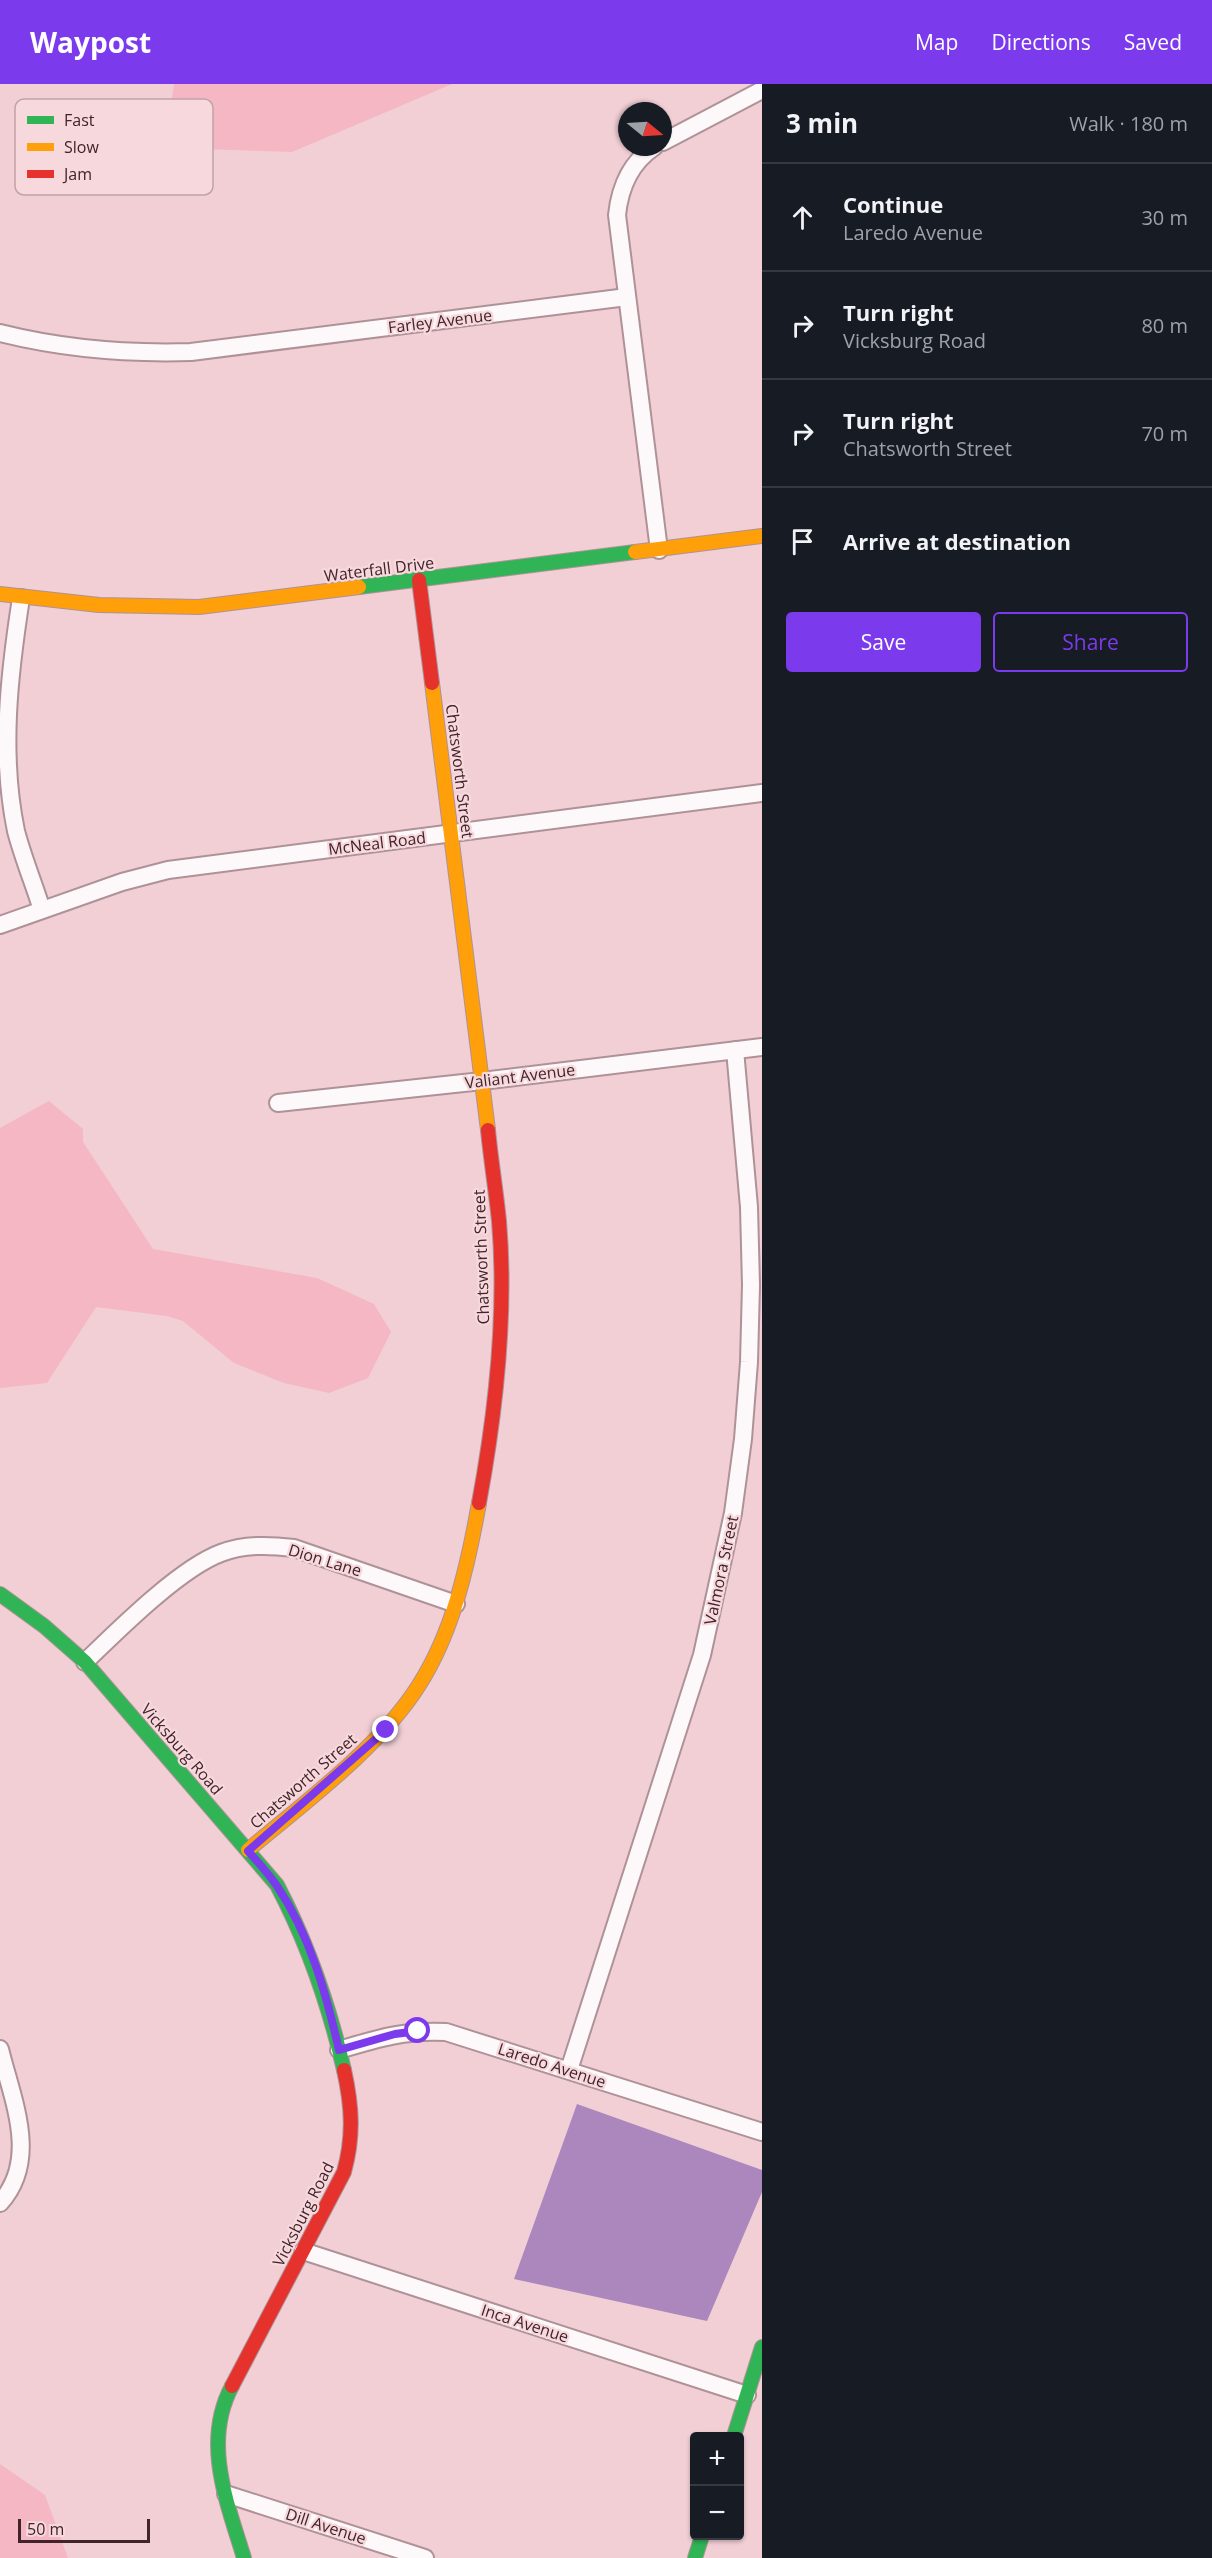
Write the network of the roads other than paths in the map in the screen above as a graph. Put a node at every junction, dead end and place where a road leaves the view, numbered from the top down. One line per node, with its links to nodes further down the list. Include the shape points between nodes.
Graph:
1 (762, 90): 2 (street)
2 (672, 137)
3 (644, 156): 4 (street, via 626,178 619,197 617,215)
4 (627, 297): 5 (street, Farley Avenue, via 191,352 88,350); 7 (street)
5 (0, 333)
6 (762, 536): 7 (street, Waterfall Drive)
7 (659, 550): 8 (street, Waterfall Drive)
8 (419, 580): 10 (street, Waterfall Drive, via 199,607 136,608); 12 (street, Chatsworth Street)
9 (0, 594): 10 (street, Waterfall Drive)
10 (21, 598): 13 (street, via 6,693 4,741 15,831)
11 (762, 793): 12 (street, McNeal Road)
12 (452, 834): 13 (street, McNeal Road, via 168,870); 17 (street, Chatsworth Street)
13 (42, 910): 14 (street, McNeal Road)
14 (0, 926)
15 (762, 1047): 16 (street, Valiant Avenue)
16 (735, 1050): 17 (street, Valiant Avenue); 25 (street, Valmora Street, via 749,1207 751,1285 743,1439 733,1513 699,1666)
17 (482, 1082): 18 (street, Valiant Avenue); 20 (street, Chatsworth Street, via 499,1222 500,1360 483,1492)
18 (278, 1103)
19 (0, 1594): 21 (street, Vicksburg Road, via 38,1619)
20 (456, 1604): 21 (street, Dion Lane, via 294,1548 243,1547 200,1563); 22 (street, Chatsworth Street, via 427,1672 386,1730)
21 (85, 1662): 22 (street, Vicksburg Road)
22 (248, 1851): 24 (street, Vicksburg Road, via 277,1885 298,1922 314,1960)
23 (0, 2049): 27 (street, via 22,2154 13,2185)
24 (339, 2050): 25 (street, Laredo Avenue, via 395,2034 446,2032); 28 (street, Vicksburg Road, via 351,2105 349,2153 332,2199)
25 (569, 2070): 26 (street, Laredo Avenue)
26 (762, 2132)
27 (0, 2203)
28 (303, 2251): 30 (street, Inca Avenue); 32 (street, Vicksburg Road, via 223,2403 216,2444)
29 (762, 2347): 30 (street)
30 (747, 2395): 31 (street)
31 (735, 2432)
32 (226, 2494): 34 (street, Vicksburg Road); 35 (street, Dill Avenue)
33 (700, 2540): 36 (street)
34 (244, 2558)
35 (425, 2558)
36 (695, 2558)

